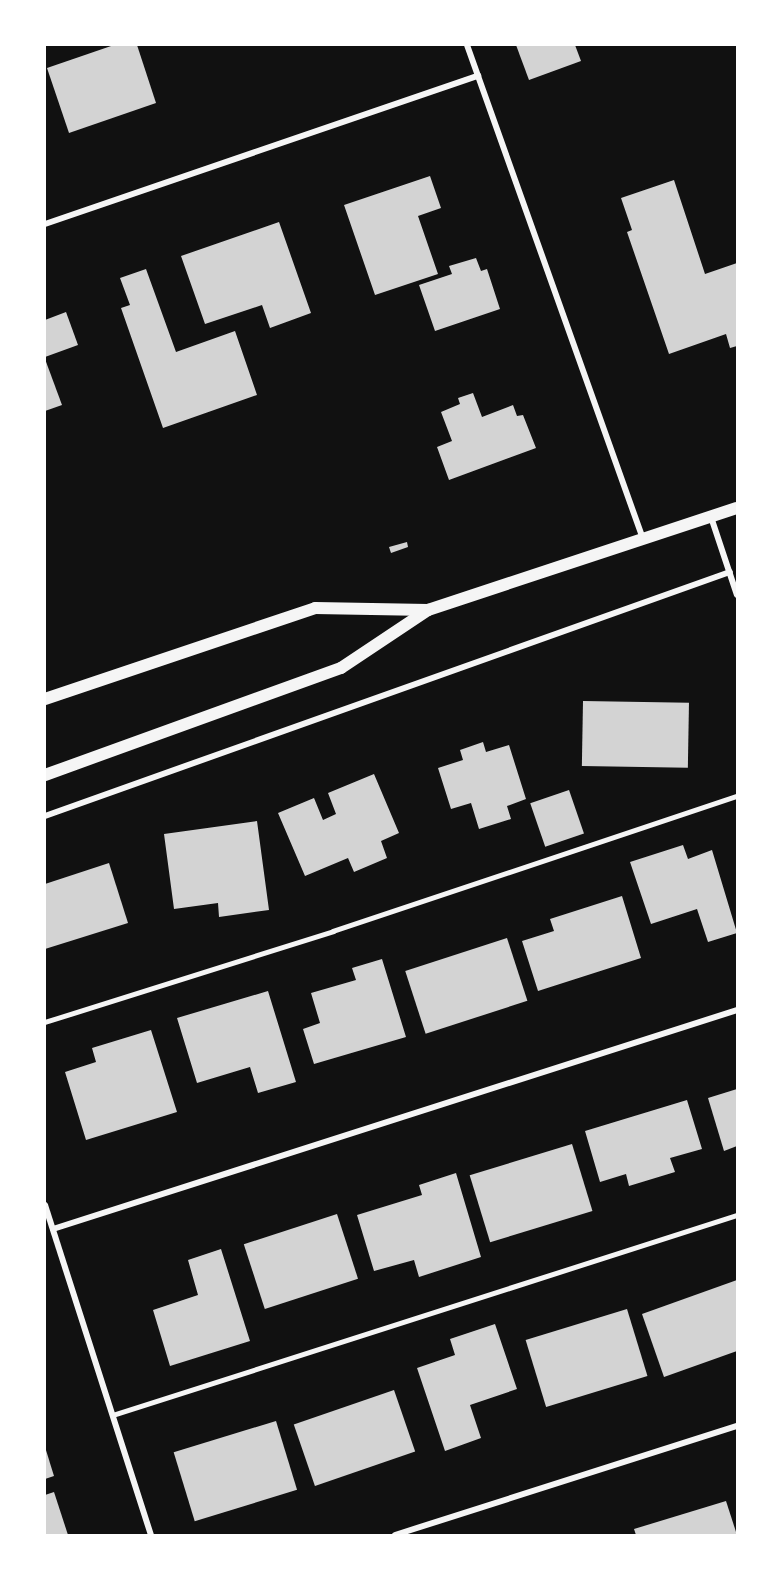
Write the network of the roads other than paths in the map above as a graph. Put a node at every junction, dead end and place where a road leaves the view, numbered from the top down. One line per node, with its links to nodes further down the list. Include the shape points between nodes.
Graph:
1 (467, 45): 2 (street)
2 (478, 76): 3 (street); 6 (street)
3 (45, 224)
4 (737, 508): 5 (main road)
5 (711, 517): 6 (main road); 7 (street)
6 (644, 539): 9 (main road)
7 (730, 573): 8 (street); 13 (street)
8 (737, 595)
9 (428, 610): 10 (main road, via 315,608); 11 (main road, via 341,668)
10 (45, 699)
11 (45, 775)
12 (737, 796): 15 (lane)
13 (45, 816)
14 (737, 1010): 18 (street)
15 (45, 1022)
16 (45, 1205): 18 (street)
17 (737, 1215): 19 (lane)
18 (53, 1229): 19 (street)
19 (113, 1415): 21 (street)
20 (737, 1426): 22 (street)
21 (151, 1535)
22 (395, 1535)

